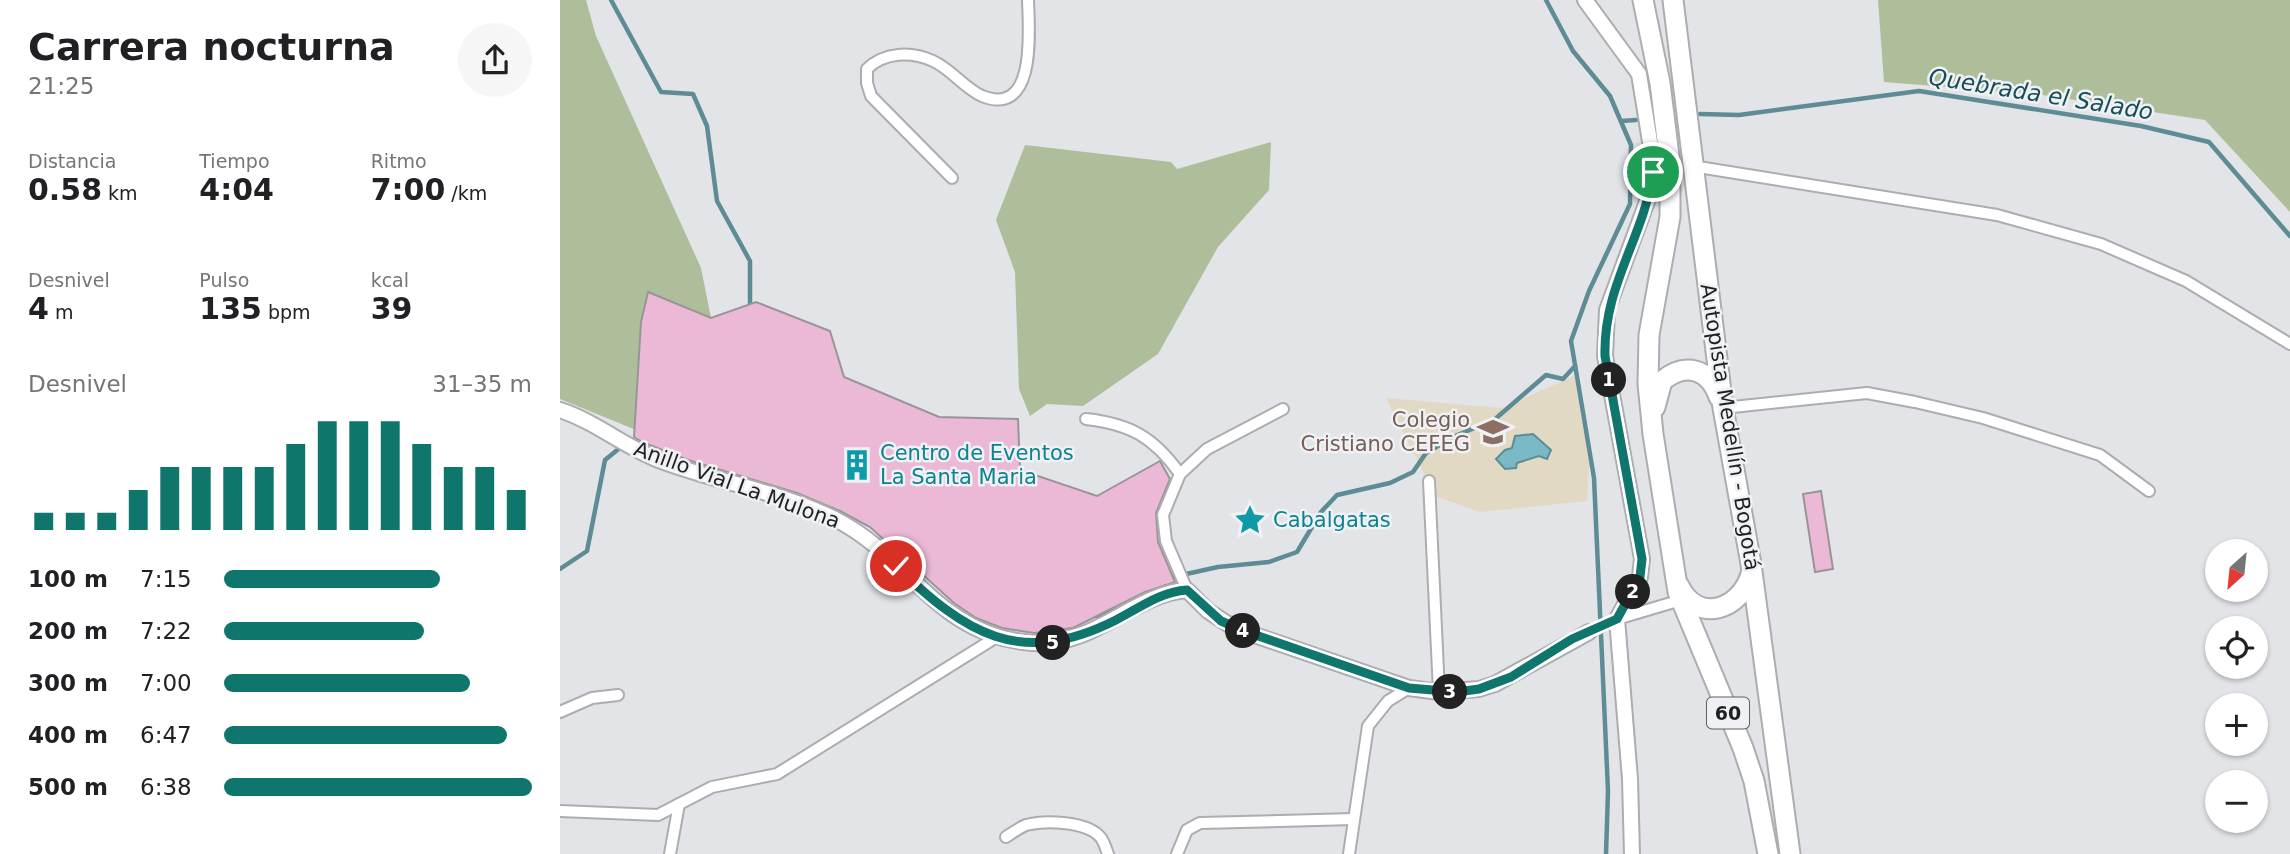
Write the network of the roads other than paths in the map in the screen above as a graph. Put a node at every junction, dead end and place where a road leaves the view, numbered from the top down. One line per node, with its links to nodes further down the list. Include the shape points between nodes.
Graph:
1 (1028, 0): 6 (street, via 1026,76 1010,96 998,100 980,95 933,61 897,54 878,58 867,69 871,96)
2 (1584, 0): 20 (street, via 1639,74 1652,155 1648,200 1607,310 1604,330 1642,559 1640,577)
3 (1643, 0): 12 (highway, 60, via 1670,164 1670,217 1649,335)
4 (1673, 0): 5 (highway, Autopista Medellín - Bogotá / 60)
5 (1692, 166): 7 (street, via 1997,215 2101,244 2186,281); 8 (highway, Autopista Medellín - Bogotá / 60)
6 (952, 178)
7 (2290, 344)
8 (1723, 408): 12 (highway, via 1711,380 1700,371 1673,372 1657,391); 15 (street, via 1867,393 1915,402 2100,455); 16 (highway, Autopista Medellín - Bogotá / 60)
9 (1283, 409): 13 (street, via 1208,449)
10 (560, 410): 22 (street, Anillo Vial La Mulona, via 654,458 834,519 869,540 941,608)
11 (1086, 419): 13 (street, via 1125,427 1151,440)
12 (1653, 433): 17 (highway, 60)
13 (1180, 474): 18 (street, via 1163,515 1166,541)
14 (1429, 481): 24 (street)
15 (2149, 491)
16 (1751, 564): 17 (highway, via 1747,589 1737,601 1722,608 1692,602); 37 (highway, Autopista Medellín - Bogotá / 60)
17 (1675, 576): 19 (highway, 60)
18 (1186, 587): 22 (street, Anillo Vial La Mulona, via 1061,642); 23 (street, via 1208,611 1234,628)
19 (1681, 600): 20 (street); 36 (highway, 60, via 1743,748 1757,792)
20 (1611, 622): 21 (street); 35 (street, via 1630,779)
21 (1589, 632): 24 (street, via 1495,684)
22 (995, 638): 27 (street, via 785,771 712,787)
23 (1409, 688): 24 (street); 29 (street, via 1388,701 1368,726)
24 (1439, 692)
25 (618, 695): 26 (street, via 592,698)
26 (560, 712)
27 (679, 804): 28 (street, via 646,816); 31 (street)
28 (560, 811)
29 (1354, 819): 33 (street, via 1200,823 1187,830); 34 (street)
30 (1006, 837): 32 (street, via 1024,826 1069,825 1093,831)
31 (670, 854)
32 (1108, 854)
33 (1177, 854)
34 (1349, 854)
35 (1632, 854)
36 (1768, 854)
37 (1790, 854)

